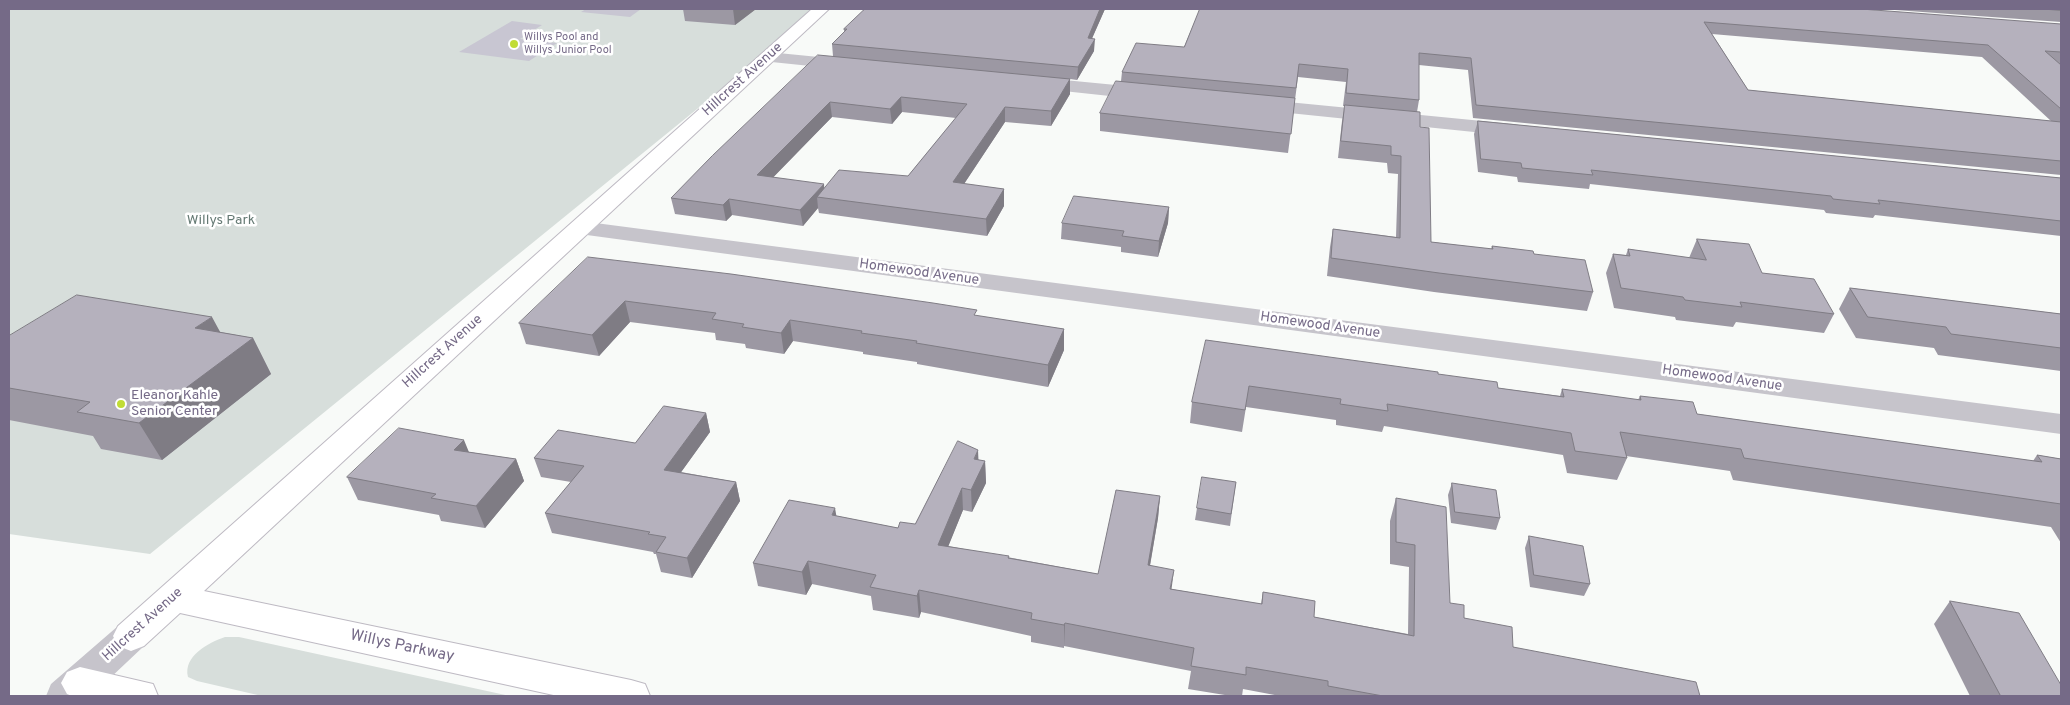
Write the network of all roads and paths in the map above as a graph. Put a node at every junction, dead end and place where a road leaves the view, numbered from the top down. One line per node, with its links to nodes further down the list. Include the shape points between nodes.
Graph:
1 (821, 9): 2 (street, Hillcrest Avenue)
2 (768, 57): 3 (street); 8 (street, Hillcrest Avenue)
3 (867, 66)
4 (1017, 81): 5 (street)
5 (1166, 96)
6 (1236, 103): 7 (street)
7 (1534, 132)
8 (580, 228): 9 (street, Homewood Avenue); 10 (street, Hillcrest Avenue)
9 (2061, 424)
10 (173, 598): 11 (street, Hillcrest Avenue); 13 (street, Willys Parkway)
11 (73, 689): 12 (street)
12 (139, 696)
13 (631, 696)

